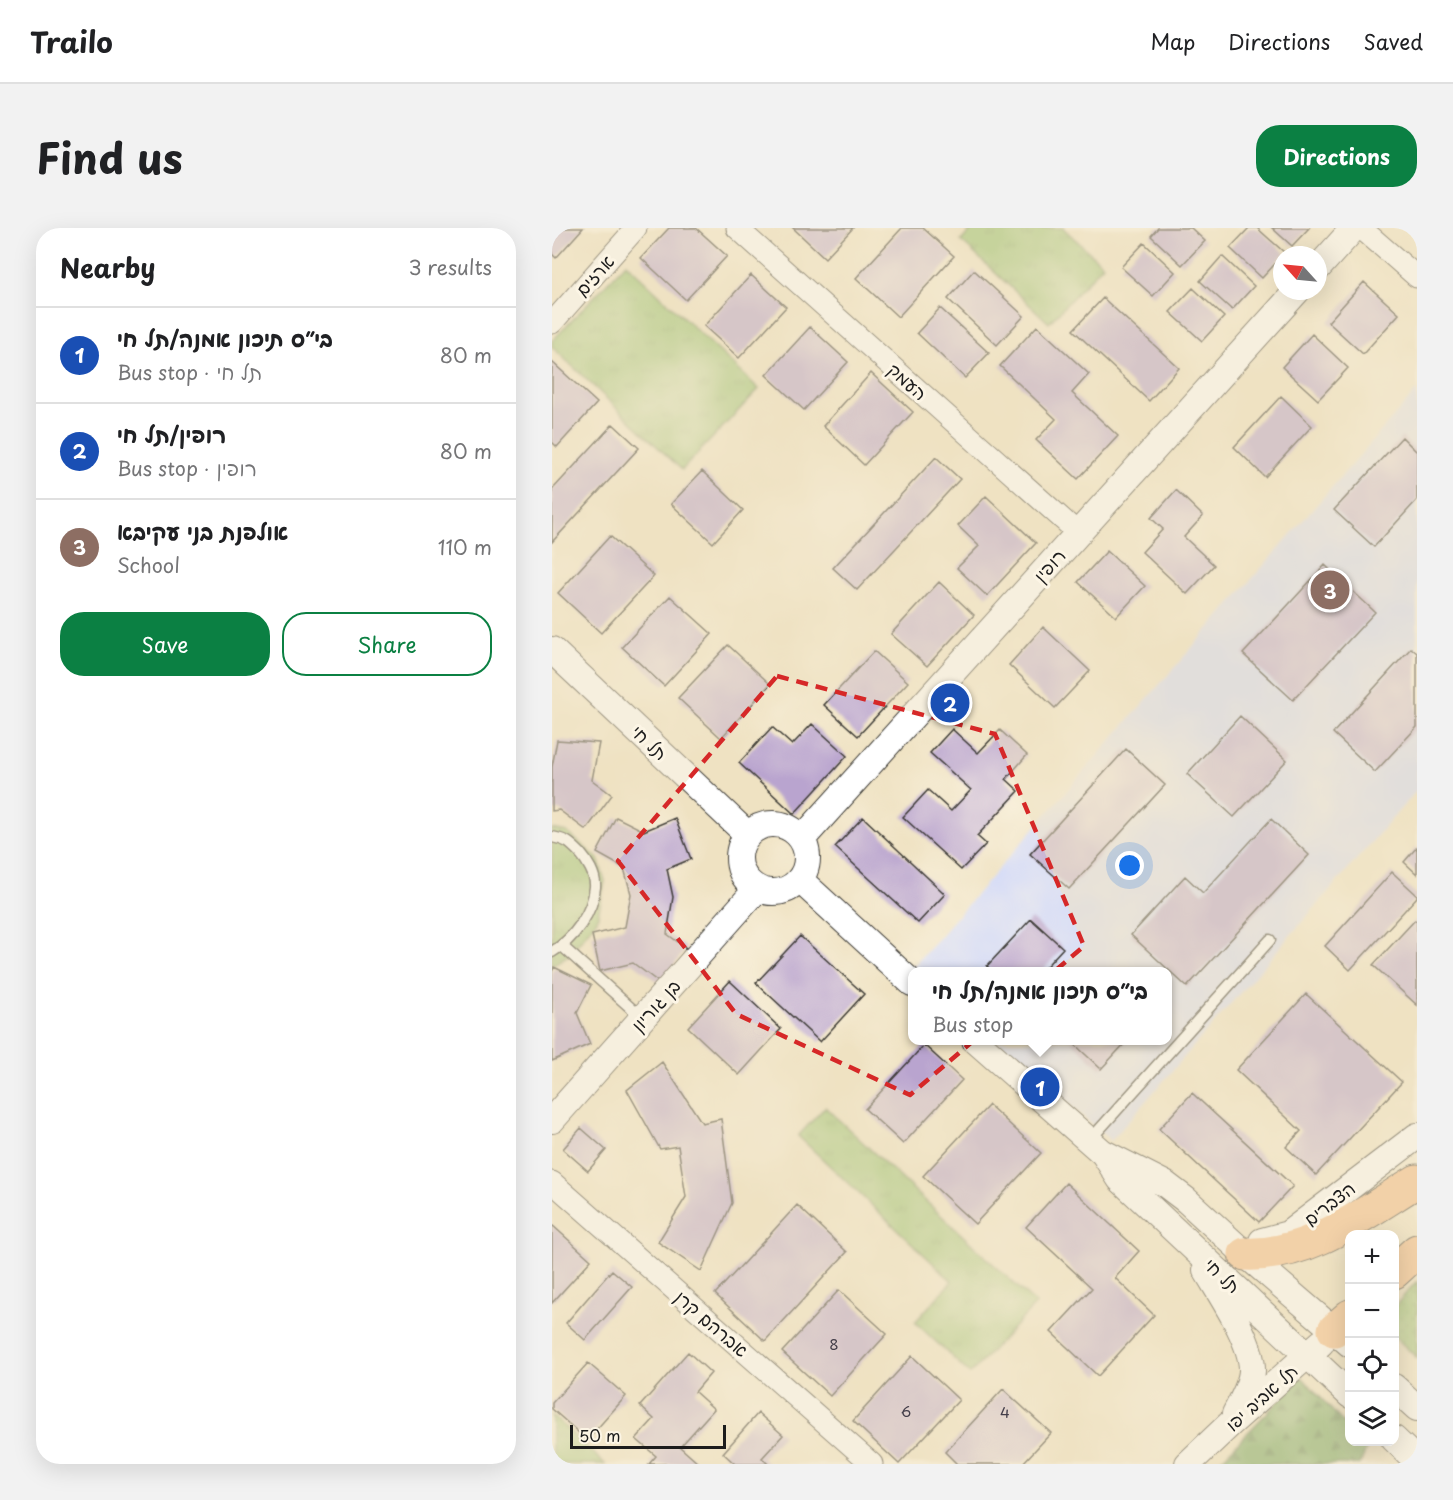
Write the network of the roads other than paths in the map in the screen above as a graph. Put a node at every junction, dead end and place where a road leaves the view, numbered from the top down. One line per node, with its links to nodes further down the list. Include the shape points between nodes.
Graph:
1 (636, 228): 8 (street, ארזים)
2 (738, 228): 9 (street, העמק)
3 (1354, 228): 5 (street)
4 (1361, 228): 6 (street)
5 (1327, 258)
6 (1417, 277)
7 (1289, 300): 9 (street, רופין)
8 (552, 322)
9 (1078, 533): 13 (street, רופין)
10 (552, 650): 11 (street, תל חי)
11 (748, 835): 13 (street, via 770,824 793,830); 15 (street, via 740,851 740,869)
12 (552, 837): 17 (lane, via 567,840 587,861 596,885 588,915)
13 (802, 839): 14 (street, via 808,857)
14 (800, 880): 15 (street, via 781,892); 19 (street)
15 (757, 889): 20 (street, בן גוריון)
16 (1270, 940): 24 (lane)
17 (562, 946): 18 (lane); 20 (lane)
18 (552, 952)
19 (908, 979)
20 (642, 1018): 22 (street, בן גוריון)
21 (980, 1045): 24 (street, תל חי)
22 (552, 1120)
23 (1417, 1137): 28 (street, הצברים, via 1288,1234)
24 (1096, 1146): 27 (street, תל חי, via 1120,1179); 28 (street, תל חי, via 1165,1184)
25 (1417, 1181): 28 (highway, via 1306,1244 1275,1253)
26 (552, 1182): 39 (street, אברהם קרן)
27 (1192, 1246): 32 (street, תל חי); 36 (street, via 1244,1339 1252,1369 1246,1394)
28 (1238, 1247): 31 (street, תל חי)
29 (1417, 1251): 30 (highway)
30 (1399, 1268)
31 (1344, 1330): 32 (street, תל אביב יפו)
32 (1309, 1355): 34 (street, תל חי); 36 (street, תל אביב יפו)
33 (1399, 1391): 35 (street)
34 (1347, 1392)
35 (1417, 1408)
36 (1230, 1424): 40 (street, תל אביב יפו)
37 (1399, 1443): 38 (street)
38 (1417, 1461)
39 (873, 1464)
40 (1188, 1464)

